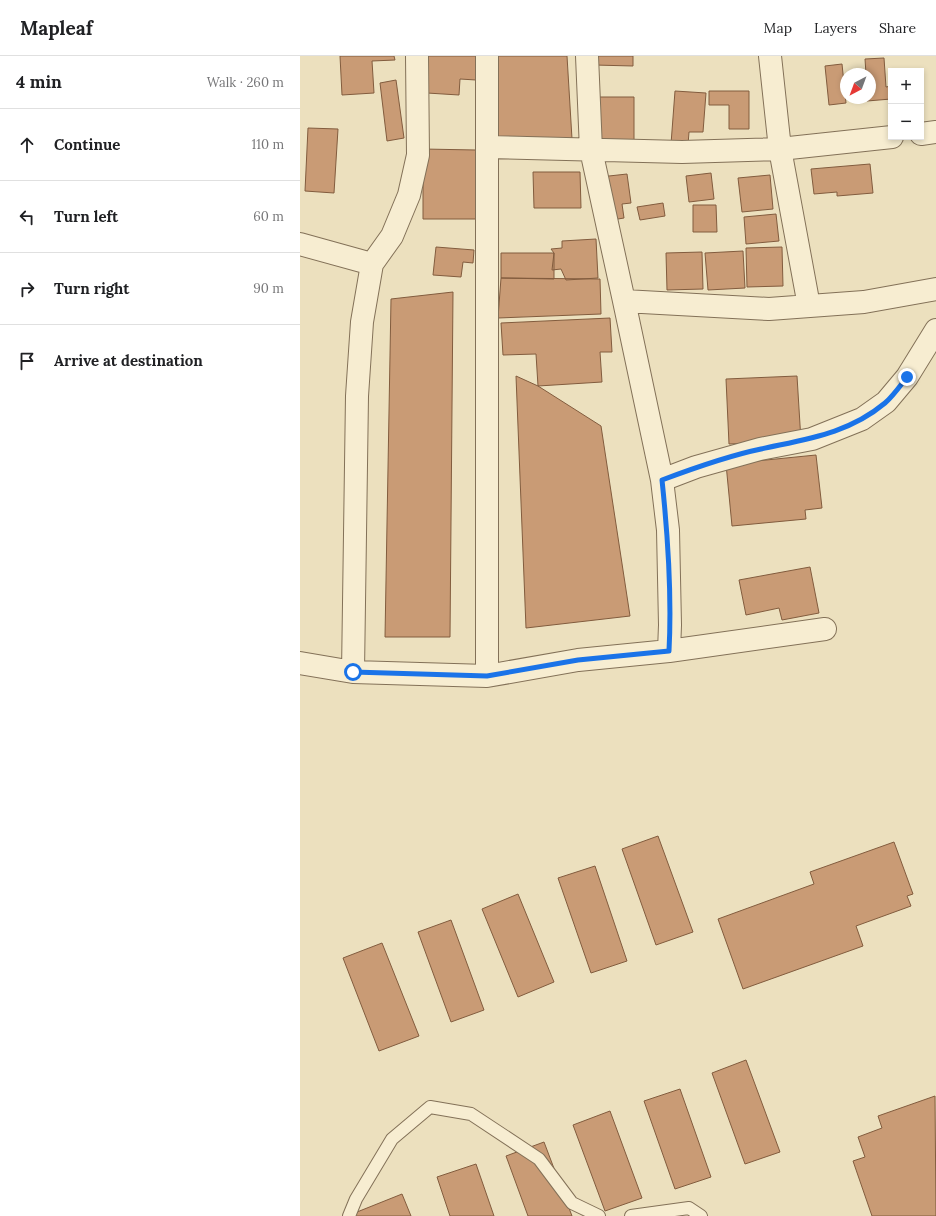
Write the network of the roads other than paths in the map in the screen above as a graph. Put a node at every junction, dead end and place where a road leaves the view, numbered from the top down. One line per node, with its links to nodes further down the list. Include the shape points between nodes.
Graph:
1 (417, 56): 12 (street, via 418,155 409,195 392,236)
2 (487, 56): 8 (street)
3 (587, 56): 10 (street)
4 (770, 56): 9 (street)
5 (936, 132): 6 (street)
6 (924, 134)
7 (888, 137): 9 (street)
8 (487, 147): 10 (street); 22 (street)
9 (780, 149): 10 (street, via 682,152); 15 (street)
10 (591, 150): 14 (street)
11 (300, 244): 12 (street)
12 (372, 264): 21 (street, via 362,322 357,396)
13 (936, 289): 15 (street, via 864,302)
14 (624, 301): 15 (street, via 769,309); 17 (street)
15 (809, 306)
16 (936, 330): 17 (street, via 907,377 886,402 862,419 812,439 760,449)
17 (662, 480): 19 (street, via 668,530)
18 (825, 629): 19 (street)
19 (669, 651): 22 (street, via 578,660)
20 (300, 663): 21 (street)
21 (353, 672): 22 (street)
22 (487, 676)
23 (349, 1216): 24 (lane, via 356,1199 392,1139 430,1107 471,1114 539,1158 572,1203)
24 (599, 1216)
25 (631, 1216): 26 (lane, via 689,1208)
26 (701, 1216)

